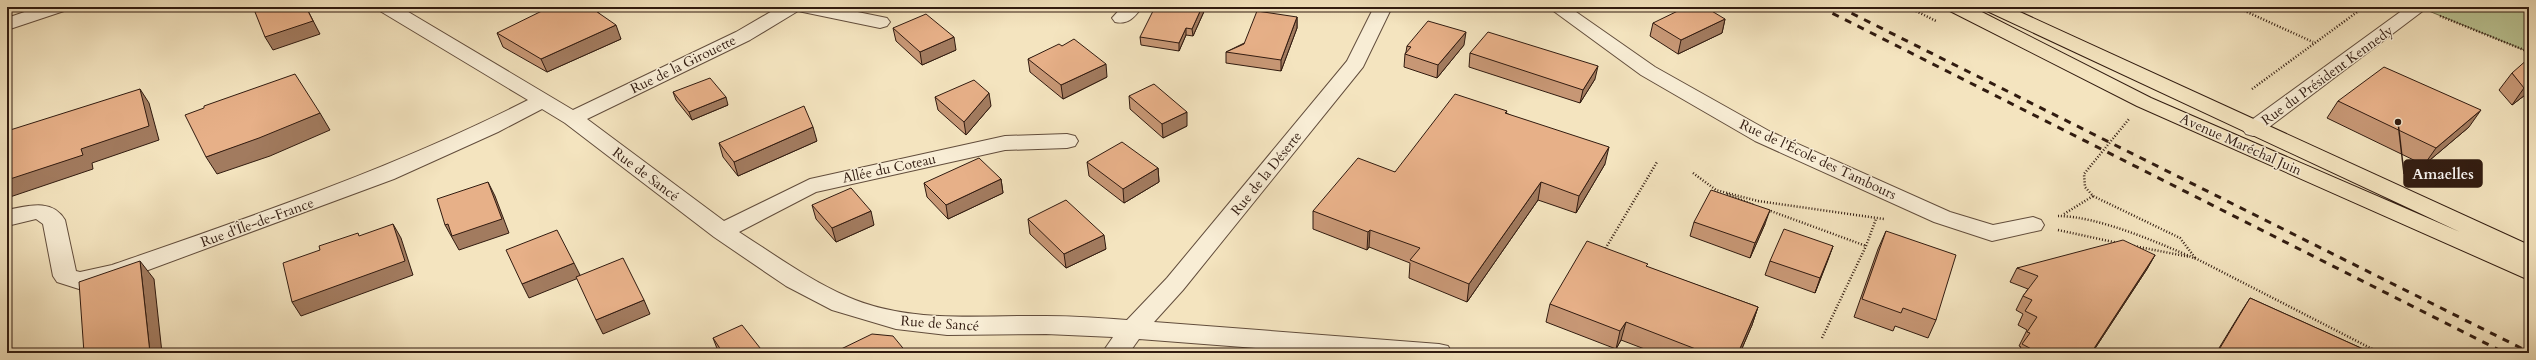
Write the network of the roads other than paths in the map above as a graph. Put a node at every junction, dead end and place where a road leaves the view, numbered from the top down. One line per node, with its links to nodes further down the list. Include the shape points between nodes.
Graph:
1 (57, 7): 11 (street)
2 (387, 7): 12 (street, Rue de Sancé)
3 (792, 7): 13 (street, Rue de la Girouette, via 743,36)
4 (804, 7): 10 (street)
5 (1383, 7): 21 (street, Rue de la Déserte, via 1356,63 1175,284)
6 (1557, 7): 17 (street, Rue de l'École des Tambours, via 1648,71 1762,136 1942,217 1992,233)
7 (1957, 7): 20 (main road, Avenue Maréchal Juin, via 2144,102)
8 (1994, 7): 14 (main road, Avenue Maréchal Juin)
9 (2419, 7): 14 (street, Rue du Président Kennedy)
10 (880, 22)
11 (7, 24)
12 (542, 101): 13 (street, Rue de Sancé); 16 (street, Rue d'Île-de-France, via 419,161 116,273 79,281 65,276 54,220 39,211)
13 (572, 118): 18 (street, Rue de Sancé)
14 (2253, 129): 19 (main road, Avenue Maréchal Juin)
15 (1067, 141): 18 (street, Allée du Coteau, via 1005,143 810,186)
16 (7, 218)
17 (2033, 225)
18 (722, 231): 21 (street, Rue de Sancé, via 794,280 841,304 896,320 947,326 1046,325)
19 (2529, 255)
20 (2529, 272)
21 (1133, 329): 22 (street, Rue de la Déserte); 23 (street, Rue de Sancé)
22 (1115, 353)
23 (1439, 353)

